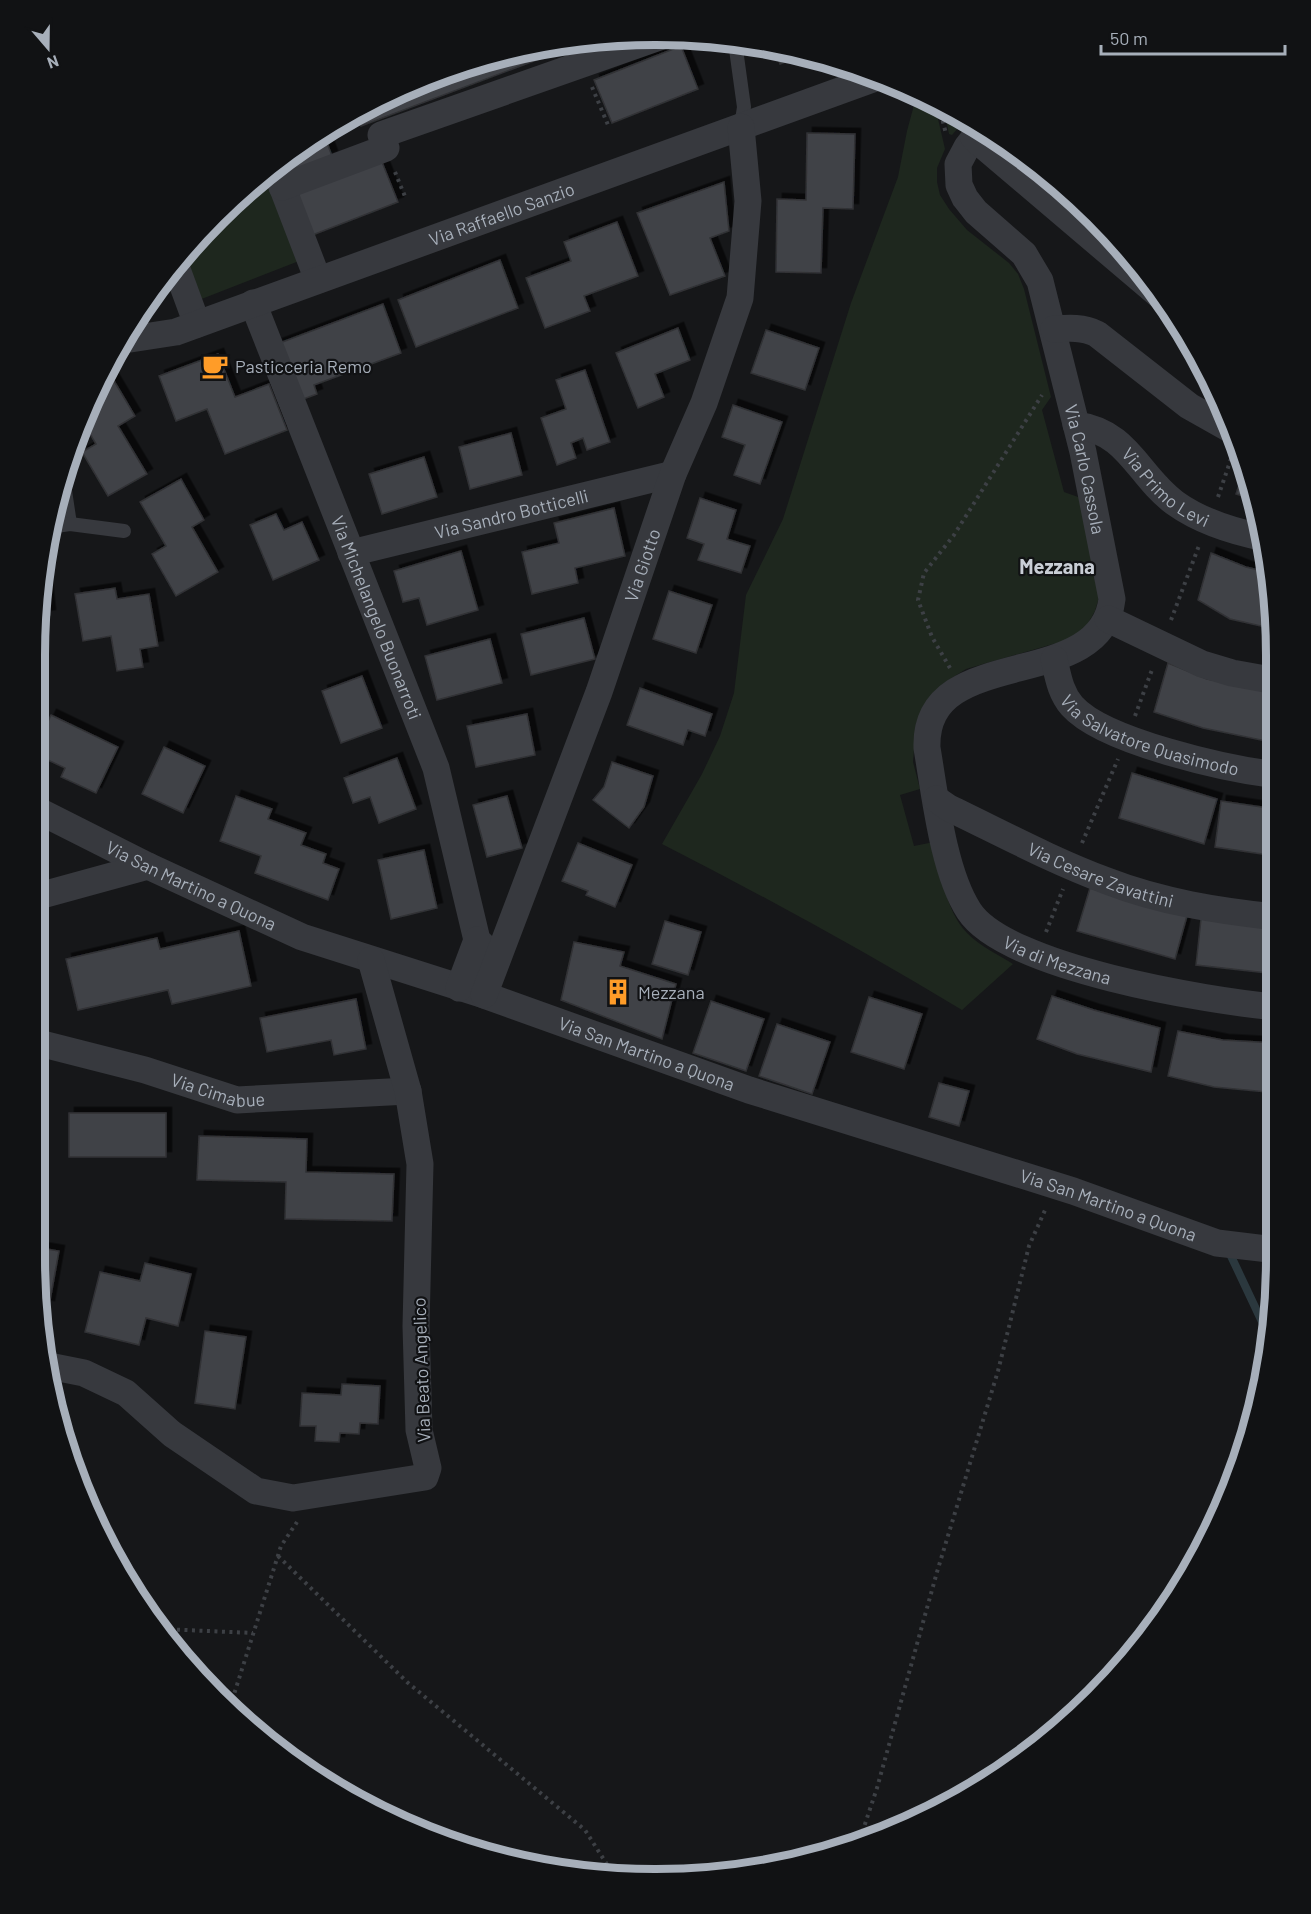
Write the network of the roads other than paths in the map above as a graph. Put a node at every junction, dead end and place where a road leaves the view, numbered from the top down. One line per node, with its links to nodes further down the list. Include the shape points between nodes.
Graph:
1 (635, 46): 7 (street, via 381,135 386,148)
2 (736, 50): 4 (lane, via 744,107)
3 (865, 82): 4 (street, Via Raffaello Sanzio)
4 (741, 127): 10 (street, Via Raffaello Sanzio); 17 (street, Via Giotto, via 748,201 740,298 704,403)
5 (976, 136): 13 (street, Via Carlo Cassola, via 958,164 961,190 976,212 1015,244 1030,262 1044,292)
6 (994, 147): 8 (street, Via Carlo Cassola)
7 (278, 178): 10 (street)
8 (1122, 263)
9 (179, 275): 12 (street)
10 (318, 280): 11 (street, Via Raffaello Sanzio)
11 (253, 303): 12 (street, Via Raffaello Sanzio); 23 (street, Via Michelangelo Buonarroti)
12 (197, 324): 14 (street, Via Raffaello Sanzio, via 176,332)
13 (1054, 329): 15 (street, via 1090,330 1190,406); 16 (street, Via Carlo Cassola)
14 (134, 338)
15 (1221, 424)
16 (1076, 425): 22 (street, Via Primo Levi, via 1109,435 1167,496 1184,508); 24 (street, Via Carlo Cassola, via 1112,593)
17 (673, 474): 23 (street, Via Sandro Botticelli); 35 (street, Via Giotto, via 599,692)
18 (66, 497): 19 (lane)
19 (70, 524): 20 (lane); 21 (lane)
20 (59, 526)
21 (124, 531)
22 (1254, 534)
23 (351, 553): 33 (street, Via Michelangelo Buonarroti, via 436,768)
24 (1108, 619): 25 (street, via 1083,645); 26 (street, via 1212,668)
25 (1054, 659): 27 (street, Via Salvatore Quasimodo, via 1066,697 1096,724 1221,766); 28 (street, via 970,684 939,708 927,733)
26 (1266, 679)
27 (1266, 773)
28 (936, 799): 32 (street, Via Cesare Zavattini, via 1071,866 1121,886 1204,907); 36 (street, Via di Mezzana, via 949,861 962,897 975,919 992,934 1038,955 1104,975 1193,996)
29 (45, 814): 30 (street, Via San Martino a Quona)
30 (148, 866): 31 (street); 34 (street, Via San Martino a Quona, via 302,937)
31 (45, 894)
32 (1266, 916)
33 (477, 940): 35 (street); 35 (street)
34 (371, 960): 35 (street, Via San Martino a Quona); 38 (street, Via Beato Angelico)
35 (483, 979): 39 (street, Via San Martino a Quona, via 749,1090 1057,1186 1217,1243)
36 (1266, 1006)
37 (45, 1045): 38 (street, Via Cimabue, via 145,1070 237,1100)
38 (408, 1091): 40 (street, Via Beato Angelico, via 420,1164 417,1350 419,1430 428,1468 425,1477 294,1498 256,1491 172,1434 126,1393 84,1373)
39 (1266, 1249)
40 (55, 1367)

